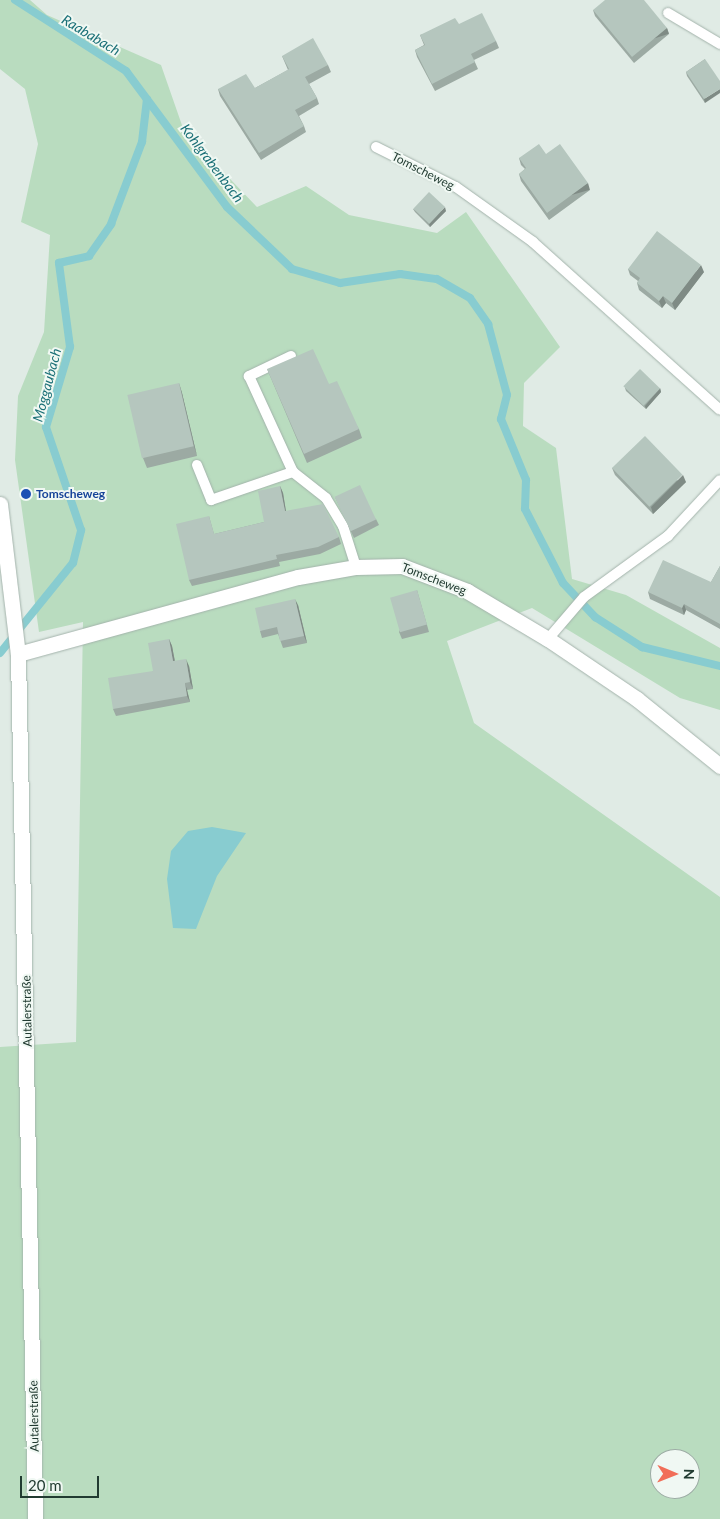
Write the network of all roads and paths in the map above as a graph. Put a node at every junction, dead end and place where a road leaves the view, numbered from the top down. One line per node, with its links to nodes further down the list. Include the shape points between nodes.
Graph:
1 (668, 13): 2 (lane)
2 (720, 44)
3 (376, 147): 5 (lane, Tomscheweg, via 456,187 533,242)
4 (291, 356): 7 (lane, via 249,376)
5 (720, 410)
6 (197, 465): 7 (lane, via 211,500)
7 (293, 472): 10 (lane, via 326,498 343,526)
8 (720, 480): 11 (lane, via 668,536 584,597 565,615)
9 (0, 504): 12 (main road, Autalerstraße)
10 (356, 566): 11 (main road, Tomscheweg, via 402,566 425,573 467,591); 12 (main road, Tomscheweg, via 298,577)
11 (548, 639): 13 (main road, Tomscheweg, via 637,699)
12 (18, 654): 14 (main road, Autalerstraße)
13 (720, 766)
14 (35, 1519)

